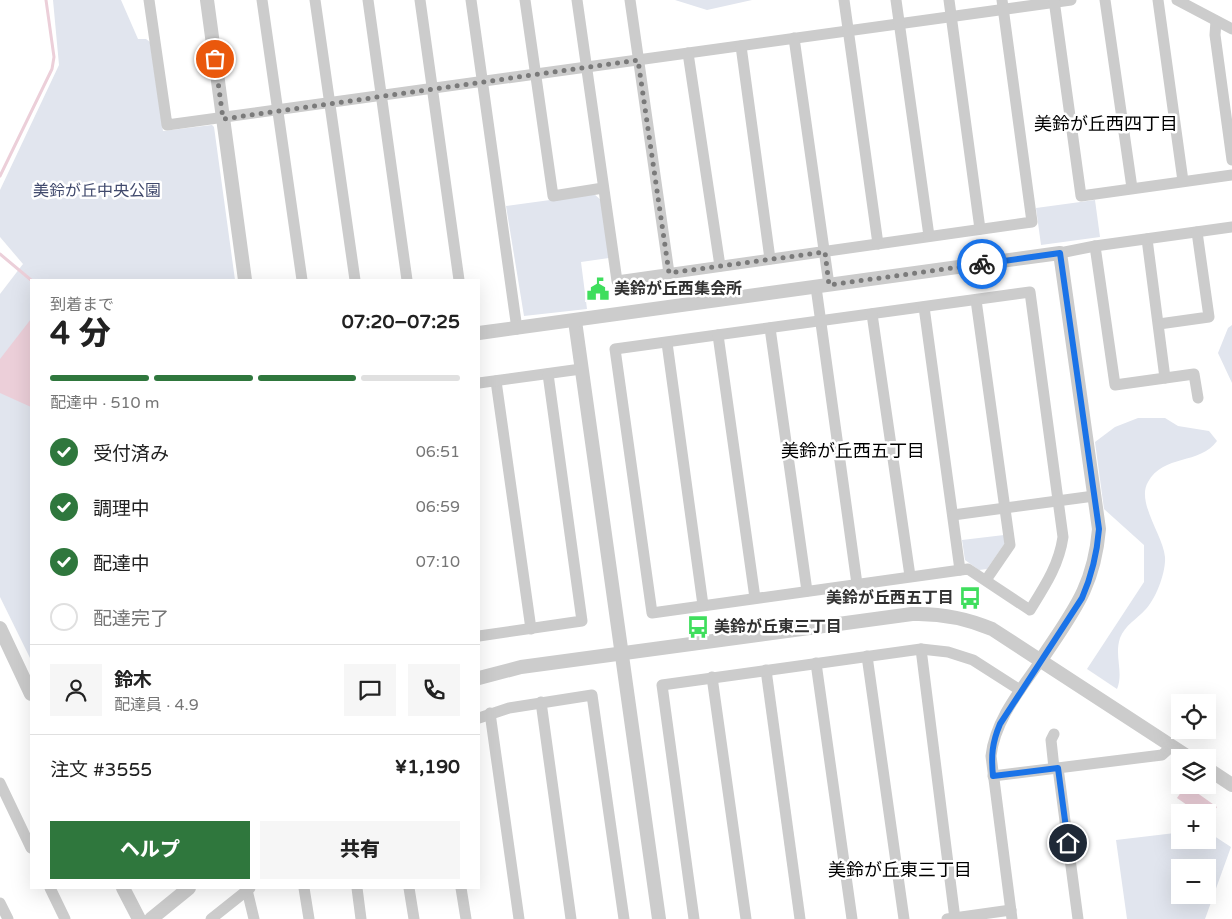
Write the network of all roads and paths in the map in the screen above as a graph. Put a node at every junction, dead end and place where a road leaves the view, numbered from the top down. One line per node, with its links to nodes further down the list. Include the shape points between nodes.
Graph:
1 (149, 0): 36 (street, via 168,125)
2 (207, 0): 36 (street)
3 (262, 0): 35 (street)
4 (315, 0): 34 (street)
5 (368, 0): 33 (street)
6 (420, 0): 32 (street)
7 (471, 0): 31 (street)
8 (525, 0): 30 (street)
9 (577, 0): 29 (street)
10 (630, 0): 28 (street)
11 (844, 0): 24 (street)
12 (896, 0): 22 (street)
13 (949, 0): 20 (street)
14 (1071, 0): 18 (street)
15 (1105, 0): 41 (street)
16 (1158, 0): 39 (street)
17 (1177, 0): 21 (street)
18 (1054, 1): 19 (street); 41 (street, via 1081,196)
19 (1002, 5): 20 (street); 43 (street, via 1032,222)
20 (951, 16): 22 (street); 43 (street)
21 (1216, 20): 23 (street); 37 (street, via 1215,35)
22 (900, 24): 24 (street); 45 (street)
23 (1232, 29)
24 (848, 31): 25 (street); 47 (street)
25 (794, 38): 26 (street); 49 (street)
26 (741, 46): 27 (street); 51 (street)
27 (688, 53): 28 (street); 52 (street)
28 (638, 60): 29 (street); 53 (street)
29 (586, 67): 30 (street); 40 (street)
30 (535, 75): 31 (street); 40 (street, via 553,196)
31 (482, 82): 32 (street); 67 (street)
32 (432, 88): 33 (street); 58 (street)
33 (381, 96): 34 (street); 57 (street)
34 (330, 103): 35 (street); 56 (street)
35 (278, 110): 36 (street); 55 (street)
36 (223, 119): 54 (street)
37 (1232, 160)
38 (1232, 175): 39 (street)
39 (1183, 182): 41 (street)
40 (603, 188): 53 (street, via 617,281)
41 (1132, 188)
42 (1232, 227): 44 (street)
43 (980, 230): 45 (street)
44 (1197, 232): 46 (street); 65 (street, via 1209,317)
45 (929, 236): 47 (street)
46 (1147, 239): 48 (street); 65 (street)
47 (878, 244): 49 (street)
48 (1095, 246): 50 (street); 73 (street, via 1115,385)
49 (825, 252): 51 (street); 59 (street)
50 (1060, 253): 59 (street); 77 (street)
51 (770, 259): 52 (street)
52 (720, 266): 53 (street)
53 (669, 273)
54 (245, 279)
55 (302, 279)
56 (355, 279)
57 (407, 279)
58 (458, 279)
59 (823, 286): 63 (street); 64 (street)
60 (976, 300): 61 (street); 78 (street, via 1030,292); 79 (street)
61 (924, 307): 62 (street); 80 (street)
62 (872, 314): 64 (street); 82 (street)
63 (575, 321): 67 (street); 71 (street)
64 (821, 321): 66 (street); 84 (street)
65 (1159, 324): 73 (street)
66 (770, 328): 69 (street); 85 (street)
67 (517, 329): 68 (street)
68 (480, 334)
69 (718, 335): 70 (street); 86 (street)
70 (667, 343): 87 (street); 87 (street, via 615,349 617,369 652,613)
71 (582, 369): 72 (street); 92 (street)
72 (548, 374): 74 (street); 88 (street, via 582,621)
73 (1165, 378): 76 (street, via 1194,374)
74 (496, 381): 75 (street); 88 (street)
75 (480, 383)
76 (1198, 398)
77 (1094, 496): 78 (street); 94 (street, via 1099,529 1092,575 1082,598)
78 (1059, 501): 79 (street); 83 (street, via 1061,552 1054,572 1030,610)
79 (1005, 508): 80 (street); 83 (street, via 1010,544)
80 (953, 515): 81 (street)
81 (960, 570): 82 (street); 83 (street, via 968,569)
82 (910, 576): 84 (street)
83 (986, 580)
84 (857, 584): 85 (street)
85 (807, 591): 86 (street)
86 (755, 598): 87 (street)
87 (703, 605)
88 (531, 629): 89 (street)
89 (480, 632)
90 (2, 636): 100 (street)
91 (921, 649): 93 (street); 99 (street, via 948,652 973,660); 141 (street)
92 (622, 653): 94 (street, via 928,613 975,622 992,629); 97 (street, via 521,667); 135 (street)
93 (867, 656): 95 (street); 140 (street)
94 (1040, 660): 99 (street); 104 (street)
95 (816, 663): 96 (street); 139 (street)
96 (766, 670): 98 (street); 138 (street)
97 (480, 678)
98 (712, 678): 136 (street, via 662,685); 137 (street)
99 (1020, 690): 108 (street, via 992,741)
100 (30, 692)
101 (541, 702): 102 (street); 133 (street); 134 (street, via 592,695)
102 (484, 716): 132 (street)
103 (1054, 734): 106 (street, via 1051,740)
104 (1172, 746): 105 (street); 106 (street, via 1162,755)
105 (1176, 749)
106 (1056, 768): 108 (street); 142 (street)
107 (1216, 774): 110 (street)
108 (993, 776): 121 (street)
109 (0, 783): 111 (street)
110 (1232, 785)
111 (30, 846)
112 (50, 889): 123 (street)
113 (124, 889): 124 (street)
114 (188, 889): 125 (street)
115 (248, 889): 126 (street); 127 (street)
116 (304, 889): 128 (street)
117 (357, 889): 129 (street)
118 (409, 889): 130 (street)
119 (462, 889): 131 (street)
120 (0, 903): 122 (street)
121 (1011, 914): 141 (street)
122 (8, 919)
123 (65, 919)
124 (139, 919)
125 (151, 919)
126 (211, 919)
127 (254, 919)
128 (309, 919)
129 (361, 919)
130 (414, 919)
131 (466, 919)
132 (518, 919)
133 (571, 919)
134 (624, 919)
135 (658, 919)
136 (694, 919)
137 (746, 919)
138 (800, 919)
139 (852, 919)
140 (904, 919)
141 (953, 919)
142 (1078, 919)

